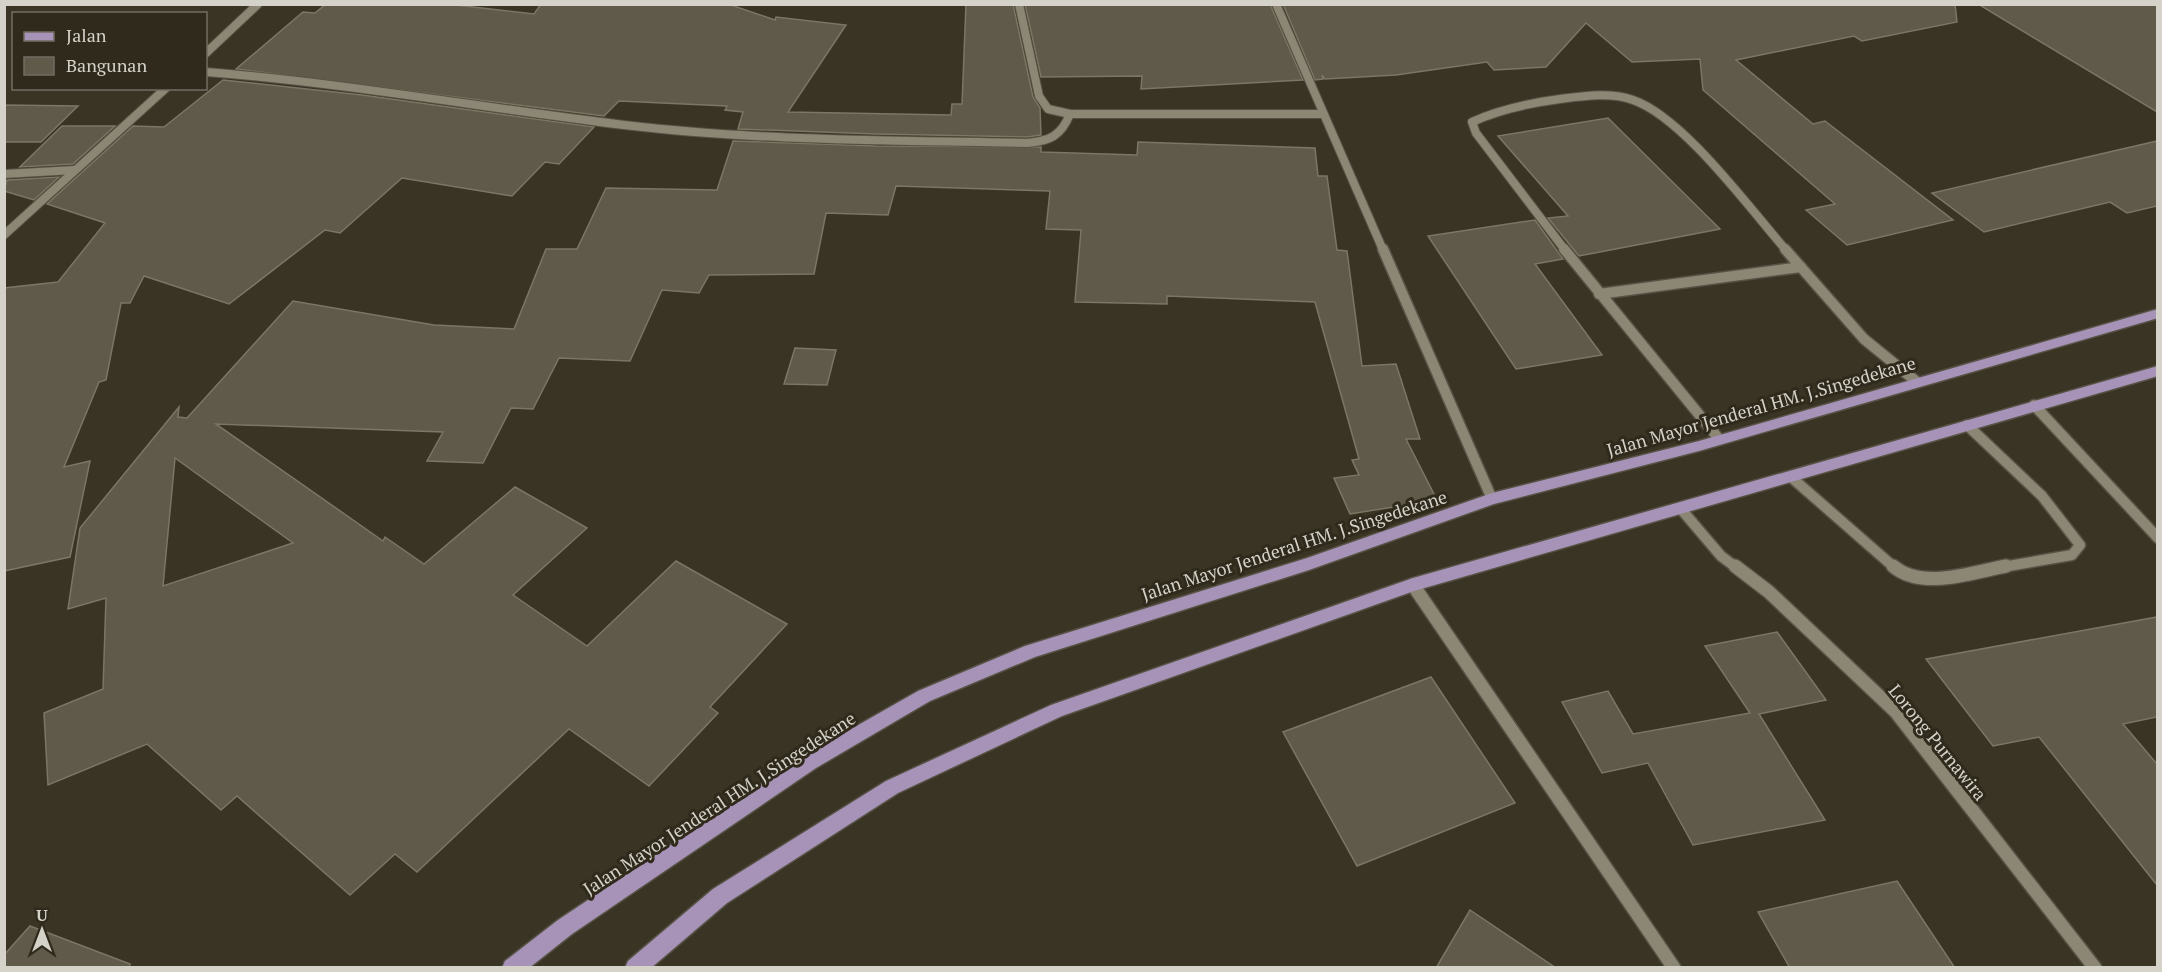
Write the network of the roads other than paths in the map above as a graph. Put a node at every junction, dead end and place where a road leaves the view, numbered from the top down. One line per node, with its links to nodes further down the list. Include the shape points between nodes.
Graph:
1 (258, 4): 4 (street)
2 (1019, 4): 7 (street, via 1039,96 1048,109)
3 (1276, 4): 8 (street)
4 (207, 52)
5 (207, 72): 7 (street, via 285,78 625,125 773,138 1035,143 1052,140 1063,132)
6 (164, 90): 9 (street)
7 (1070, 114): 8 (street)
8 (1323, 114): 21 (street)
9 (74, 170): 10 (street); 11 (street)
10 (4, 174)
11 (6, 231)
12 (1801, 267): 13 (street); 13 (street, via 1682,130 1648,106 1627,98 1591,94 1497,111 1472,122 1476,133); 16 (street, via 1864,339)
13 (1599, 294): 19 (street)
14 (2157, 314): 16 (main road, Jalan Mayor Jenderal HM. J.Singedekane)
15 (2157, 371): 17 (main road)
16 (1917, 382): 19 (main road, Jalan Mayor Jenderal HM. J.Singedekane)
17 (2034, 405): 18 (main road); 23 (street)
18 (1967, 425): 20 (main road); 20 (street, via 2020,471 2070,529 2080,545 2072,555 1932,579 1900,572)
19 (1719, 439): 21 (main road, Jalan Mayor Jenderal HM. J.Singedekane)
20 (1791, 477): 22 (main road)
21 (1492, 499): 25 (main road, Jalan Mayor Jenderal HM. J.Singedekane, via 1309,564 1031,651 924,696 810,762 565,927)
22 (1681, 508): 24 (main road); 28 (street, Lorong Purnawira, via 1721,556 1769,592 1896,712)
23 (2157, 538)
24 (1413, 585): 26 (main road, via 1057,711 892,786 720,896); 27 (street)
25 (512, 968)
26 (635, 968)
27 (1674, 968)
28 (2095, 968)

